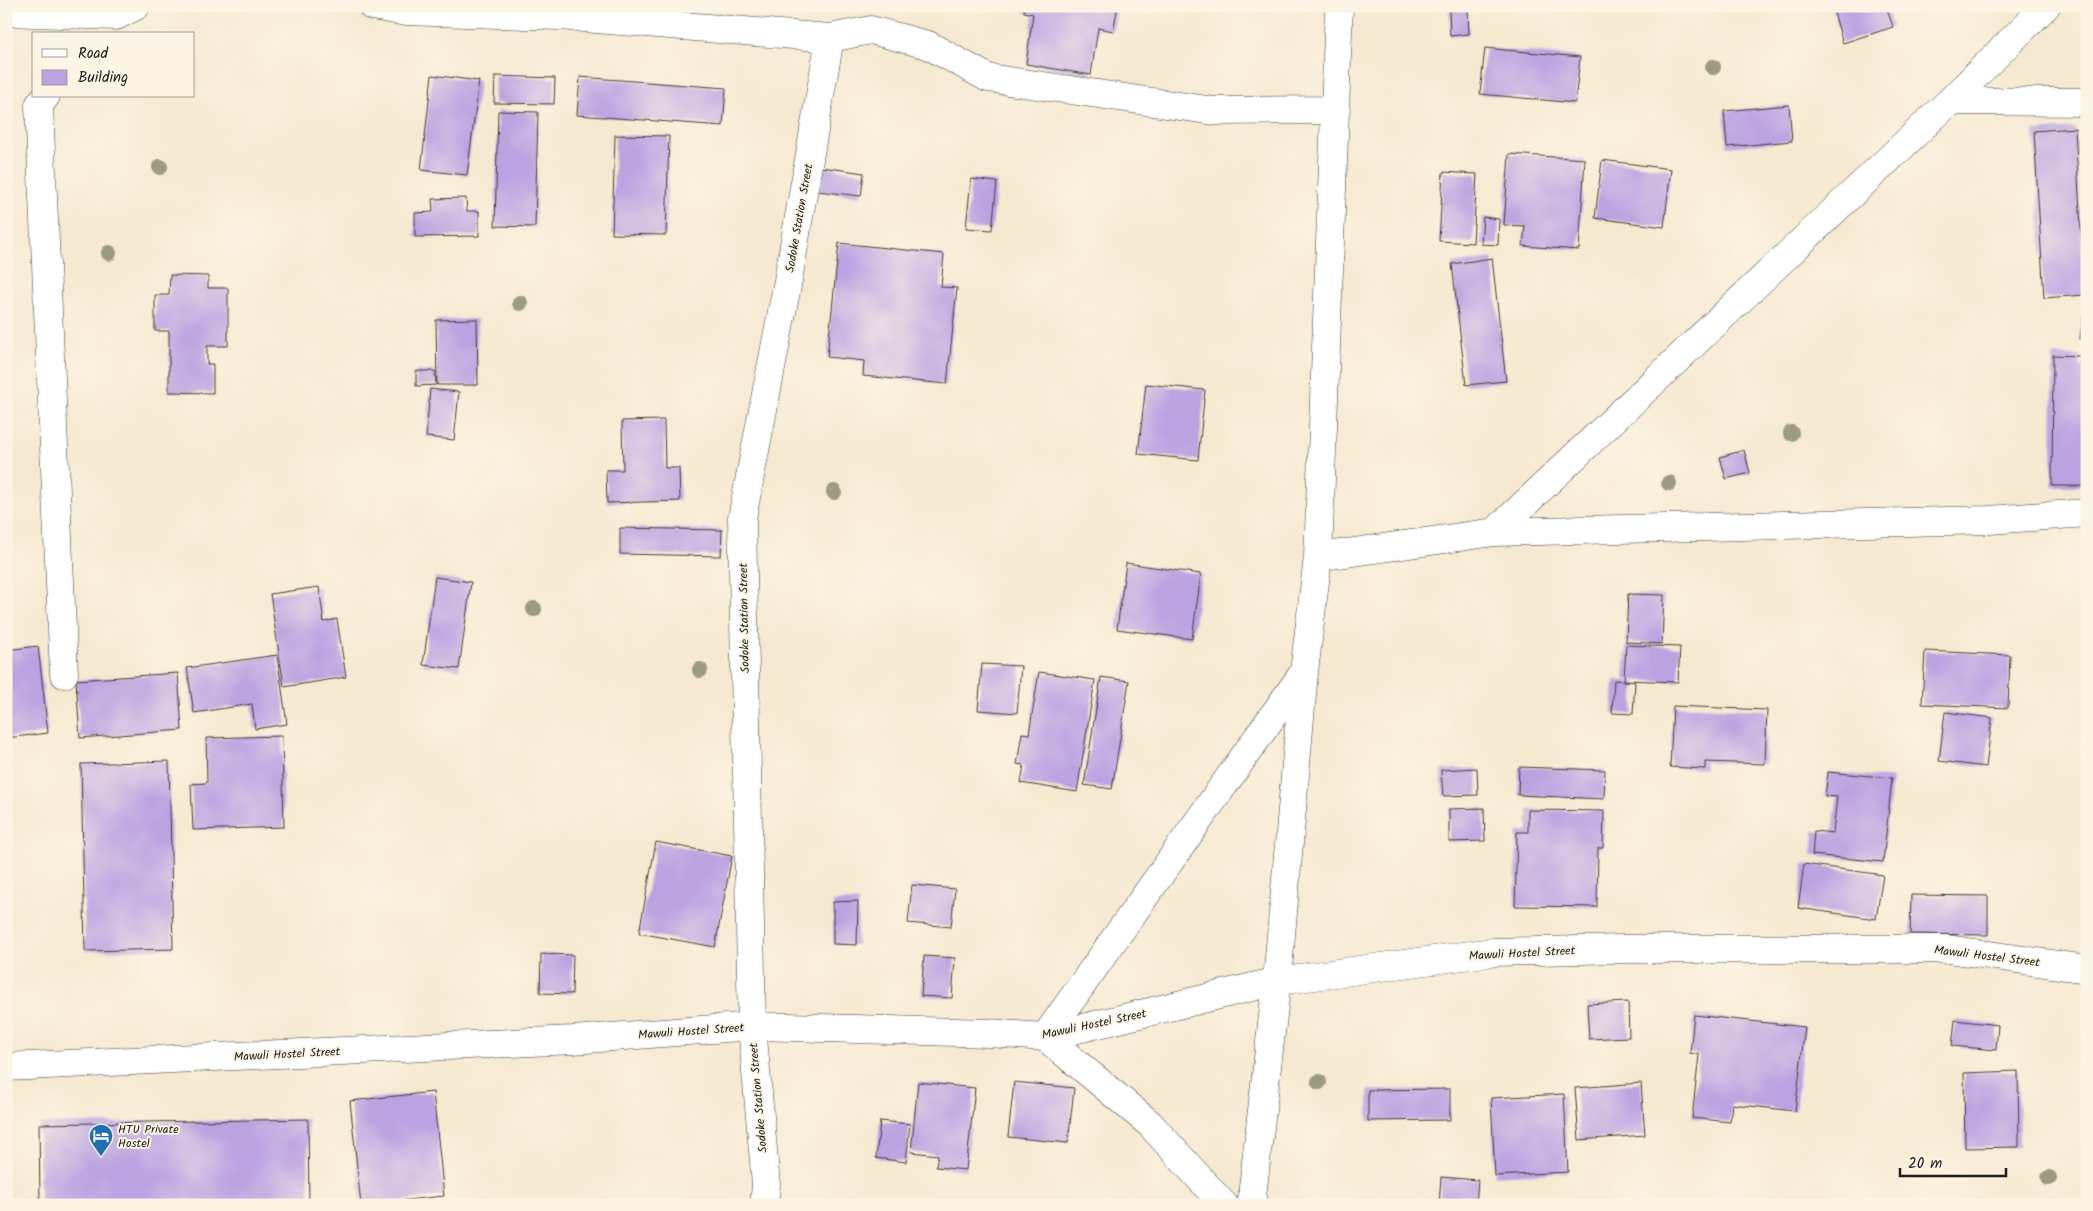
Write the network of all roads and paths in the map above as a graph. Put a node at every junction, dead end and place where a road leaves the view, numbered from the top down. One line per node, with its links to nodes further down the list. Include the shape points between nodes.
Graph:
1 (372, 6): 4 (street, via 401,11)
2 (1339, 6): 11 (street)
3 (2046, 6): 9 (street)
4 (561, 11): 7 (street)
5 (6, 12): 6 (street)
6 (117, 19)
7 (830, 38): 11 (street, via 871,30 928,45 988,78 1214,111); 19 (street, Sodoke Station Street, via 742,518)
8 (45, 98): 16 (street, via 39,106)
9 (1950, 101): 10 (street); 13 (street)
10 (2087, 102)
11 (1336, 110): 14 (street)
12 (2087, 513): 13 (street, via 1989,520)
13 (1495, 532): 14 (street)
14 (1318, 557): 15 (street)
15 (1304, 672): 18 (street); 20 (street)
16 (64, 674)
17 (2087, 969): 18 (street, Mawuli Hostel Street, via 1947,950 1623,949 1493,952)
18 (1277, 981): 20 (street, Mawuli Hostel Street); 24 (street)
19 (752, 1026): 20 (street, Mawuli Hostel Street, via 988,1033); 21 (street, Mawuli Hostel Street, via 573,1040); 22 (street, Sodoke Station Street, via 766,1185)
20 (1045, 1038): 23 (street, via 1150,1124)
21 (6, 1067)
22 (764, 1205)
23 (1224, 1205)
24 (1251, 1205)

